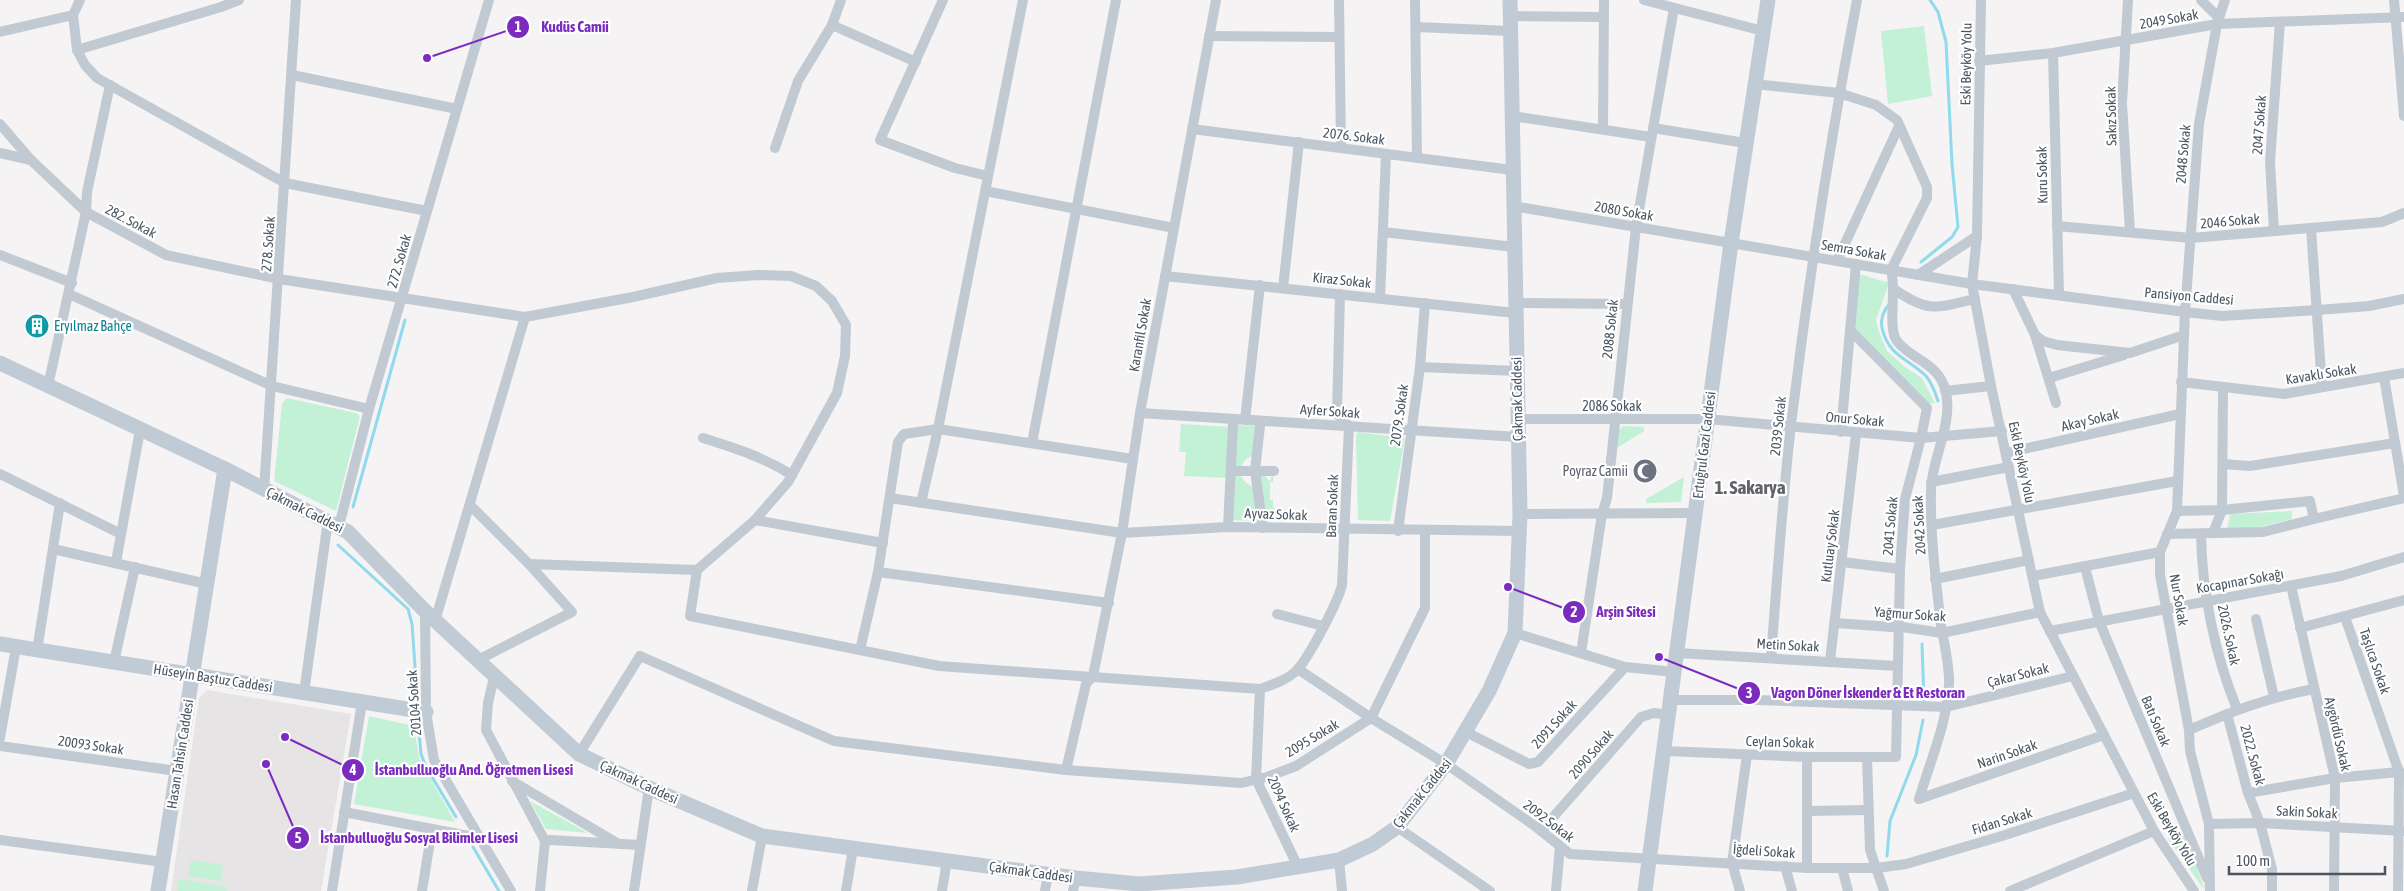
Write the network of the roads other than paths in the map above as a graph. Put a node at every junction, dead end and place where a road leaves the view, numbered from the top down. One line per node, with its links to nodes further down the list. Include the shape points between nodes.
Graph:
1 (80, 0): 25 (street)
2 (212, 0): 23 (street)
3 (239, 0): 23 (street)
4 (296, 0): 42 (street, 278. Sokak)
5 (841, 0): 31 (street)
6 (943, 0): 41 (street)
7 (1023, 0): 63 (street)
8 (1116, 0): 67 (street)
9 (1216, 0): 35 (street, Karanfil Sokak)
10 (1339, 0): 36 (street)
11 (1415, 0): 32 (street)
12 (1510, 0): 30 (main road, Çakmak Caddesi)
13 (1604, 0): 26 (street)
14 (1644, 0): 24 (street)
15 (1768, 0): 33 (main road, Ertuğrul Gazi Caddesi)
16 (1857, 0): 45 (street, 2039 Sokak)
17 (1980, 0): 40 (street, Eski Beyköy Yolu)
18 (2128, 0): 37 (street, Sakız Sokak)
19 (2201, 0): 28 (street)
20 (2225, 0): 28 (street, 2048 Sokak)
21 (2394, 0): 27 (street)
22 (488, 2): 46 (street, 272. Sokak)
23 (221, 7): 38 (street)
24 (1674, 8): 33 (street); 53 (street, 2088 Sokak)
25 (73, 15): 34 (street); 38 (street)
26 (1604, 17): 30 (street); 52 (street)
27 (2399, 18): 29 (street, 2049 Sokak); 48 (street)
28 (2218, 21): 29 (street, 2049 Sokak); 37 (street, 2049 Sokak); 79 (street, 2048 Sokak, via 2199,124)
29 (2280, 22): 75 (street, 2047 Sokak, via 2270,162)
30 (1511, 23): 32 (street); 47 (main road, Çakmak Caddesi)
31 (832, 25): 41 (street); 56 (street, via 798,81)
32 (1416, 27): 60 (street)
33 (1763, 31): 43 (main road, Ertuğrul Gazi Caddesi)
34 (0, 32)
35 (1209, 36): 36 (street); 51 (street, Karanfil Sokak)
36 (1340, 37): 57 (street)
37 (2126, 40): 39 (street, 2049 Sokak); 77 (street, Sakız Sokak, via 2122,103)
38 (77, 50): 44 (street, via 93,74)
39 (2053, 53): 40 (street, 2049 Sokak); 71 (street, Kuru Sokak)
40 (1979, 61): 78 (street, Eski Beyköy Yolu)
41 (916, 62): 63 (street, via 880,140 955,168)
42 (292, 75): 46 (street); 64 (street, 278. Sokak)
43 (1754, 84): 45 (street); 55 (main road, Ertuğrul Gazi Caddesi)
44 (110, 85): 64 (street); 69 (street, via 87,192)
45 (1839, 93): 50 (street, via 1876,105 1897,120); 83 (street, 2039 Sokak)
46 (457, 109): 68 (street, 272. Sokak)
47 (1512, 116): 52 (street); 62 (main road, Çakmak Caddesi)
48 (2404, 116)
49 (0, 124): 61 (street)
50 (1899, 126): 84 (street); 86 (street, via 1927,186 1927,198)
51 (1192, 129): 54 (street, 2076. Sokak); 73 (street, Karanfil Sokak)
52 (1604, 130): 53 (street)
53 (1652, 132): 55 (street); 72 (street, 2088 Sokak)
54 (1299, 142): 57 (street, 2076. Sokak); 93 (street)
55 (1746, 143): 80 (main road, Ertuğrul Gazi Caddesi)
56 (775, 148)
57 (1341, 148): 59 (street, 2076. Sokak)
58 (0, 153): 61 (street)
59 (1386, 154): 60 (street, 2076. Sokak); 76 (street)
60 (1417, 158): 62 (street, 2076. Sokak)
61 (31, 160): 69 (street)
62 (1512, 170): 66 (main road, Çakmak Caddesi)
63 (988, 176): 65 (street)
64 (286, 183): 68 (street); 89 (street, 278. Sokak)
65 (985, 191): 67 (street); 137 (street)
66 (1513, 206): 72 (street, 2080 Sokak); 81 (main road, Çakmak Caddesi)
67 (1076, 209): 73 (street); 147 (street)
68 (427, 211): 99 (street, 272. Sokak)
69 (86, 212): 89 (street, 282. Sokak, via 166,256); 92 (street, 282. Sokak)
70 (2404, 214): 74 (street, 2046 Sokak, via 2382,222)
71 (2057, 226): 77 (street, 2046 Sokak); 97 (street, Kuru Sokak)
72 (1636, 227): 80 (street, 2080 Sokak); 103 (street, 2088 Sokak)
73 (1174, 228): 88 (street, Karanfil Sokak)
74 (2311, 228): 75 (street, 2046 Sokak); 105 (street)
75 (2274, 231): 79 (street, 2046 Sokak)
76 (1383, 232): 81 (street); 98 (street)
77 (2130, 232): 79 (street, 2046 Sokak)
78 (1977, 236): 87 (street); 90 (street, Eski Beyköy Yolu)
79 (2190, 238): 106 (street, 2048 Sokak)
80 (1731, 243): 83 (street, Semra Sokak); 130 (main road, Ertuğrul Gazi Caddesi)
81 (1514, 247): 104 (main road, Çakmak Caddesi)
82 (0, 255): 92 (street)
83 (1813, 257): 84 (street, Semra Sokak); 136 (street, 2039 Sokak)
84 (1837, 261): 85 (street, Semra Sokak)
85 (1856, 264): 86 (street, Semra Sokak); 108 (street)
86 (1891, 270): 87 (street, Semra Sokak); 95 (street, 2042 Sokak)
87 (1918, 275): 90 (street, Semra Sokak)
88 (1165, 276): 91 (street, Kiraz Sokak); 127 (street, Karanfil Sokak)
89 (279, 279): 99 (street, 282. Sokak); 120 (street, 278. Sokak)
90 (1972, 284): 94 (street, Pansiyon Caddesi); 100 (street, Eski Beyköy Yolu)
91 (1260, 285): 93 (street, Kiraz Sokak); 131 (street)
92 (70, 288): 119 (street, 282. Sokak); 120 (street)
93 (1283, 288): 96 (street, Kiraz Sokak)
94 (2013, 289): 97 (street, Pansiyon Caddesi); 109 (street)
95 (1895, 290): 100 (street, via 1913,302 1932,307); 124 (street, 2042 Sokak, via 1892,321 1896,340 1938,373)
96 (1340, 294): 98 (street, Kiraz Sokak); 135 (street, via 1337,414)
97 (2059, 296): 106 (street, Pansiyon Caddesi)
98 (1380, 298): 102 (street, Kiraz Sokak)
99 (402, 299): 107 (street, 282. Sokak); 126 (street, 272. Sokak)
100 (1975, 300): 121 (street, Eski Beyköy Yolu)
101 (2404, 300): 105 (street, Pansiyon Caddesi)
102 (1425, 303): 104 (street, Kiraz Sokak); 113 (street, 2079. Sokak)
103 (1627, 304): 104 (street, Kiraz Sokak); 132 (street, 2088 Sokak)
104 (1515, 308): 114 (main road, Çakmak Caddesi)
105 (2318, 310): 106 (street, Pansiyon Caddesi, via 2222,316); 123 (street)
106 (2185, 312): 110 (street, Nur Sokak)
107 (526, 317): 158 (street, 282. Sokak, via 716,278 791,276 816,286 832,301 846,325 845,356 837,393); 166 (street, 20104 Sokak)
108 (1850, 330): 141 (street); 145 (street, 2041 Sokak, via 1927,408)
109 (2035, 335): 111 (street, via 2058,346); 117 (street)
110 (2184, 335): 111 (street); 118 (street, Nur Sokak)
111 (2130, 353): 117 (street)
112 (0, 363): 119 (main road, Çakmak Caddesi)
113 (1420, 367): 114 (street); 139 (street, 2079. Sokak)
114 (1517, 370): 129 (main road, Çakmak Caddesi)
115 (2404, 373): 116 (street, Kavaklı Sokak)
116 (2384, 377): 123 (street, Kavaklı Sokak); 148 (street)
117 (2049, 378): 125 (street)
118 (2181, 382): 122 (street, Kavaklı Sokak); 128 (street, Nur Sokak)
119 (48, 386): 138 (main road, Çakmak Caddesi)
120 (272, 386): 126 (street); 161 (street, 278. Sokak)
121 (1991, 386): 124 (street); 140 (street, Eski Beyköy Yolu)
122 (2223, 387): 123 (street, Kavaklı Sokak, via 2284,394); 151 (street)
123 (2322, 387)
124 (1945, 391): 146 (street, 2042 Sokak, via 1946,421)
125 (2056, 403)
126 (369, 409): 175 (street, 272. Sokak)
127 (1140, 413): 131 (street, Ayfer Sokak); 150 (street, Karanfil Sokak)
128 (2180, 414): 149 (street, Akay Sokak); 159 (street, Nur Sokak)
129 (1518, 419): 132 (street, 2086 Sokak); 143 (main road, Çakmak Caddesi)
130 (1707, 419): 132 (street, 2086 Sokak); 136 (street, Onur Sokak); 170 (main road, Ertuğrul Gazi Caddesi)
131 (1246, 420): 135 (street, Ayfer Sokak)
132 (1614, 420): 172 (street, 2088 Sokak, via 1608,498)
133 (1232, 424): 154 (street)
134 (1260, 426): 155 (street)
135 (1349, 426): 139 (street, Ayfer Sokak); 179 (street, Baran Sokak)
136 (1791, 427): 141 (street, Onur Sokak); 227 (street, 2039 Sokak)
137 (938, 429): 147 (street); 163 (street, via 904,434 898,442); 165 (street)
138 (140, 430): 153 (main road, Çakmak Caddesi); 185 (street)
139 (1411, 430): 143 (street, Ayfer Sokak); 180 (street, 2079. Sokak)
140 (2002, 431): 146 (street, Onur Sokak); 149 (street, Eski Beyköy Yolu)
141 (1841, 432): 142 (street, Onur Sokak)
142 (1856, 434): 145 (street, Onur Sokak); 194 (street, Kutluay Sokak)
143 (1518, 437): 171 (main road, Çakmak Caddesi)
144 (703, 438): 158 (street, via 768,460)
145 (1921, 438): 146 (street, Onur Sokak); 198 (street, 2041 Sokak, via 1905,499)
146 (1941, 438): 160 (street, 2042 Sokak)
147 (1032, 443): 150 (street)
148 (2395, 443): 151 (street, via 2250,466); 162 (street)
149 (2006, 453): 152 (street, Eski Beyköy Yolu)
150 (1133, 460): 184 (street, Karanfil Sokak)
151 (2223, 464): 168 (street)
152 (2009, 468): 160 (street); 167 (street, Eski Beyköy Yolu)
153 (225, 469): 161 (main road, Çakmak Caddesi); 203 (main road, Hasan Tahsin Caddesi)
154 (1231, 471): 155 (street); 177 (street)
155 (1255, 471): 156 (street); 178 (street)
156 (1274, 471)
157 (0, 474): 164 (street)
158 (792, 475): 173 (street, 282. Sokak)
159 (2177, 481): 167 (street); 169 (street, Nur Sokak)
160 (1931, 482): 176 (street, 2042 Sokak)
161 (264, 490): 175 (main road, Çakmak Caddesi)
162 (2404, 497): 174 (street)
163 (890, 498): 165 (street, Ayvaz Sokak); 188 (street)
164 (60, 503): 185 (street); 189 (street)
165 (921, 503): 184 (street, Ayvaz Sokak)
166 (470, 505): 195 (street); 211 (street, 20104 Sokak)
167 (2018, 508): 176 (street); 192 (street, Eski Beyköy Yolu)
168 (2222, 510): 169 (street); 174 (street, via 2310,501); 183 (street)
169 (2177, 511): 186 (street, Nur Sokak)
170 (1695, 513): 172 (street); 226 (main road, Ertuğrul Gazi Caddesi)
171 (1520, 514): 172 (street); 182 (main road, Çakmak Caddesi)
172 (1602, 514): 225 (street, 2088 Sokak)
173 (755, 520): 188 (street); 199 (street, 282. Sokak)
174 (2314, 520): 183 (street, via 2263,532)
175 (334, 523): 211 (main road, Çakmak Caddesi, via 348,532); 241 (street, 272. Sokak)
176 (1932, 524): 202 (street, 2042 Sokak)
177 (1228, 527): 178 (street, Ayvaz Sokak); 184 (street, Ayvaz Sokak)
178 (1263, 528): 179 (street, Ayvaz Sokak)
179 (1346, 530): 180 (street, Ayvaz Sokak); 216 (street, Baran Sokak, via 1338,599)
180 (1398, 531): 181 (street, Ayvaz Sokak)
181 (1426, 531): 182 (street, Ayvaz Sokak); 249 (street, via 1425,608)
182 (1519, 531): 219 (main road, Çakmak Caddesi)
183 (2213, 532): 187 (street)
184 (1122, 533): 207 (street, Karanfil Sokak)
185 (122, 534): 193 (street)
186 (2167, 534): 187 (street); 190 (street, Nur Sokak)
187 (2201, 534): 206 (street, 2026. Sokak)
188 (882, 543): 200 (street)
189 (53, 548): 193 (street); 224 (street)
190 (2160, 552): 197 (street); 208 (street, Nur Sokak, via 2160,575)
191 (2404, 557): 204 (street, Kocapınar Sokağı, via 2342,576)
192 (2029, 560): 201 (street, Eski Beyköy Yolu); 202 (street)
193 (116, 562): 196 (street)
194 (1842, 562): 198 (street); 214 (street, Kutluay Sokak)
195 (529, 564): 199 (street); 228 (street, via 572,612)
196 (135, 567): 203 (street); 230 (street)
197 (2084, 567): 201 (street); 215 (street, Batı Sokak)
198 (1900, 569): 231 (street, 2041 Sokak)
199 (697, 570): 223 (street, via 690,616)
200 (878, 572): 207 (street); 223 (street)
201 (2033, 576): 209 (street, Eski Beyköy Yolu)
202 (1935, 579): 220 (street, 2042 Sokak)
203 (207, 584): 235 (main road, Hasan Tahsin Caddesi)
204 (2291, 586): 206 (street, Kocapınar Sokağı); 217 (street, Aygördü Sokak)
205 (2404, 600): 212 (street)
206 (2208, 601): 208 (street, Kocapınar Sokağı); 247 (street, 2026. Sokak)
207 (1108, 603): 236 (street, Karanfil Sokak)
208 (2167, 609): 215 (street, Kocapınar Sokağı); 250 (street, Nur Sokak)
209 (2040, 612): 218 (street, Eski Beyköy Yolu); 220 (street, Yağmur Sokak)
210 (1277, 614): 216 (street)
211 (430, 616): 228 (main road, Çakmak Caddesi); 248 (street, 20104 Sokak)
212 (2345, 617): 217 (street); 264 (street, Taşlıca Sokak)
213 (2256, 619): 242 (street)
214 (1835, 622): 220 (street, Yağmur Sokak); 229 (street, Kutluay Sokak)
215 (2100, 622): 218 (street, Kocapınar Sokağı); 303 (street, Batı Sokak)
216 (1323, 626): 233 (street, Baran Sokak)
217 (2300, 628): 240 (street, Aygördü Sokak)
218 (2050, 631): 237 (street, Eski Beyköy Yolu)
219 (1515, 633): 225 (street); 251 (main road, Çakmak Caddesi, via 1490,691)
220 (1942, 633): 245 (street, 2042 Sokak, via 1949,683)
221 (0, 644): 222 (main road, Hüseyin Baştuz Caddesi)
222 (16, 647): 224 (main road, Hüseyin Baştuz Caddesi); 253 (street)
223 (860, 650): 236 (street, via 939,666)
224 (37, 651): 230 (main road, Hüseyin Baştuz Caddesi)
225 (1581, 653): 232 (street)
226 (1677, 653): 227 (street, Metin Sokak); 234 (main road, Ertuğrul Gazi Caddesi)
227 (1771, 658): 229 (street, Metin Sokak)
228 (476, 661): 238 (main road, Çakmak Caddesi)
229 (1830, 661): 231 (street, Metin Sokak)
230 (114, 662): 235 (main road, Hüseyin Baştuz Caddesi)
231 (1897, 666): 244 (street, 2041 Sokak)
232 (1625, 667): 234 (street); 251 (street, 2091 Sokak, via 1538,762 1529,764)
233 (1298, 669): 239 (street, Baran Sokak, via 1285,680); 249 (street, 2092 Sokak)
234 (1675, 672): 246 (main road, Ertuğrul Gazi Caddesi)
235 (192, 675): 241 (main road, Hüseyin Baştuz Caddesi); 263 (main road, Hasan Tahsin Caddesi)
236 (1092, 676): 239 (street); 262 (street, Karanfil Sokak, via 1086,684)
237 (2073, 676): 245 (street, Çakar Sokak); 252 (street, Eski Beyköy Yolu)
238 (494, 677): 256 (main road, Çakmak Caddesi); 267 (street, via 486,730)
239 (1260, 689): 266 (street, 2094 Sokak)
240 (2314, 689): 242 (street); 265 (street, Aygördü Sokak)
241 (304, 693): 243 (main road, Hüseyin Baştuz Caddesi)
242 (2274, 696): 247 (street)
243 (362, 702): 248 (main road, Hüseyin Baştuz Caddesi); 274 (street)
244 (1897, 707): 245 (street, Çakar Sokak); 246 (street, Çakar Sokak, via 1758,700); 260 (street, 2041 Sokak)
245 (1946, 707): 271 (street, 2042 Sokak)
246 (1670, 708): 255 (main road, Ertuğrul Gazi Caddesi); 280 (street, 2090 Sokak, via 1641,717)
247 (2232, 711): 250 (street); 270 (street, 2022. Sokak)
248 (426, 712): 284 (street, 20104 Sokak, via 434,760)
249 (1371, 718): 261 (street, 2092 Sokak); 266 (street, 2095 Sokak, via 1296,766)
250 (2189, 730): 276 (street, Nur Sokak, via 2190,751)
251 (1466, 732): 261 (main road, Çakmak Caddesi)
252 (2104, 735): 269 (street, Eski Beyköy Yolu); 271 (street, Narin Sokak)
253 (0, 738)
254 (0, 746): 263 (street, 20093 Sokak)
255 (1664, 751): 257 (street, Ceylan Sokak); 291 (main road, Ertuğrul Gazi Caddesi)
256 (579, 754): 262 (street, 2095 Sokak, via 640,656 834,741); 268 (main road, Çakmak Caddesi)
257 (1747, 755): 258 (street, Ceylan Sokak); 295 (street)
258 (1807, 757): 259 (street, Ceylan Sokak); 273 (street)
259 (1867, 757): 260 (street, Ceylan Sokak); 272 (street)
260 (1896, 757)
261 (1446, 764): 277 (main road, Çakmak Caddesi); 280 (street, 2092 Sokak)
262 (1066, 770): 266 (street, 2095 Sokak, via 1241,783)
263 (177, 771): 294 (main road, Hasan Tahsin Caddesi)
264 (2401, 773): 265 (street); 282 (street, Taşlıca Sokak)
265 (2335, 778): 270 (street); 278 (street, Aygördü Sokak)
266 (1256, 779): 297 (street, 2094 Sokak)
267 (512, 781): 287 (street); 309 (street, via 545,841)
268 (649, 788): 283 (main road, Çakmak Caddesi); 288 (street)
269 (2134, 793): 281 (street, Eski Beyköy Yolu); 300 (street, Fidan Sokak, via 2002,836 1906,864)
270 (2248, 793): 275 (street, 2022. Sokak)
271 (1919, 799)
272 (1868, 810): 273 (street); 300 (street, via 1870,850)
273 (1807, 811): 298 (street)
274 (344, 812): 279 (street); 306 (street)
275 (2260, 823): 276 (street, Sakin Sokak); 278 (street, Sakin Sokak); 325 (street, 2022. Sokak, via 2272,869)
276 (2209, 824): 303 (street, Nur Sokak)
277 (1397, 827): 293 (main road, Çakmak Caddesi, via 1373,844); 316 (street)
278 (2334, 827): 282 (street, Sakin Sokak); 326 (street, Aygördü Sokak)
279 (432, 830): 284 (street); 307 (street)
280 (1541, 831): 289 (street, 2092 Sokak)
281 (2154, 831): 323 (street); 324 (street, Eski Beyköy Yolu)
282 (2401, 831): 327 (street, Taşlıca Sokak)
283 (762, 836): 290 (main road, Çakmak Caddesi); 311 (street)
284 (479, 838): 308 (street, 20104 Sokak)
285 (0, 840): 294 (street)
286 (550, 840): 287 (street)
287 (616, 843): 288 (street)
288 (640, 846): 310 (street)
289 (1560, 846): 291 (street, 2092 Sokak, via 1570,854); 317 (street)
290 (854, 848): 292 (main road, Çakmak Caddesi); 312 (street)
291 (1650, 858): 295 (street, İğdeli Sokak); 318 (main road, Ertuğrul Gazi Caddesi)
292 (948, 860): 301 (main road, Çakmak Caddesi); 313 (street)
293 (1339, 860): 297 (main road, Çakmak Caddesi); 315 (street)
294 (163, 862): 305 (main road, Hasan Tahsin Caddesi)
295 (1732, 863): 296 (street, İğdeli Sokak); 319 (street)
296 (1785, 866): 298 (street, İğdeli Sokak); 320 (street)
297 (1298, 867): 304 (main road, Çakmak Caddesi)
298 (1807, 868): 299 (street, İğdeli Sokak)
299 (1842, 868): 300 (street, İğdeli Sokak); 321 (street)
300 (1877, 868): 322 (street)
301 (1048, 874): 302 (main road, Çakmak Caddesi); 314 (street)
302 (1074, 884): 304 (main road, Çakmak Caddesi)
303 (2210, 887)
304 (1138, 888)
305 (158, 891)
306 (332, 891)
307 (422, 891)
308 (511, 891)
309 (540, 891)
310 (634, 891)
311 (752, 891)
312 (846, 891)
313 (942, 891)
314 (1044, 891)
315 (1342, 891)
316 (1490, 891)
317 (1556, 891)
318 (1646, 891)
319 (1740, 891)
320 (1792, 891)
321 (1848, 891)
322 (1884, 891)
323 (2010, 891)
324 (2194, 891)
325 (2272, 891)
326 (2334, 891)
327 (2398, 891)

